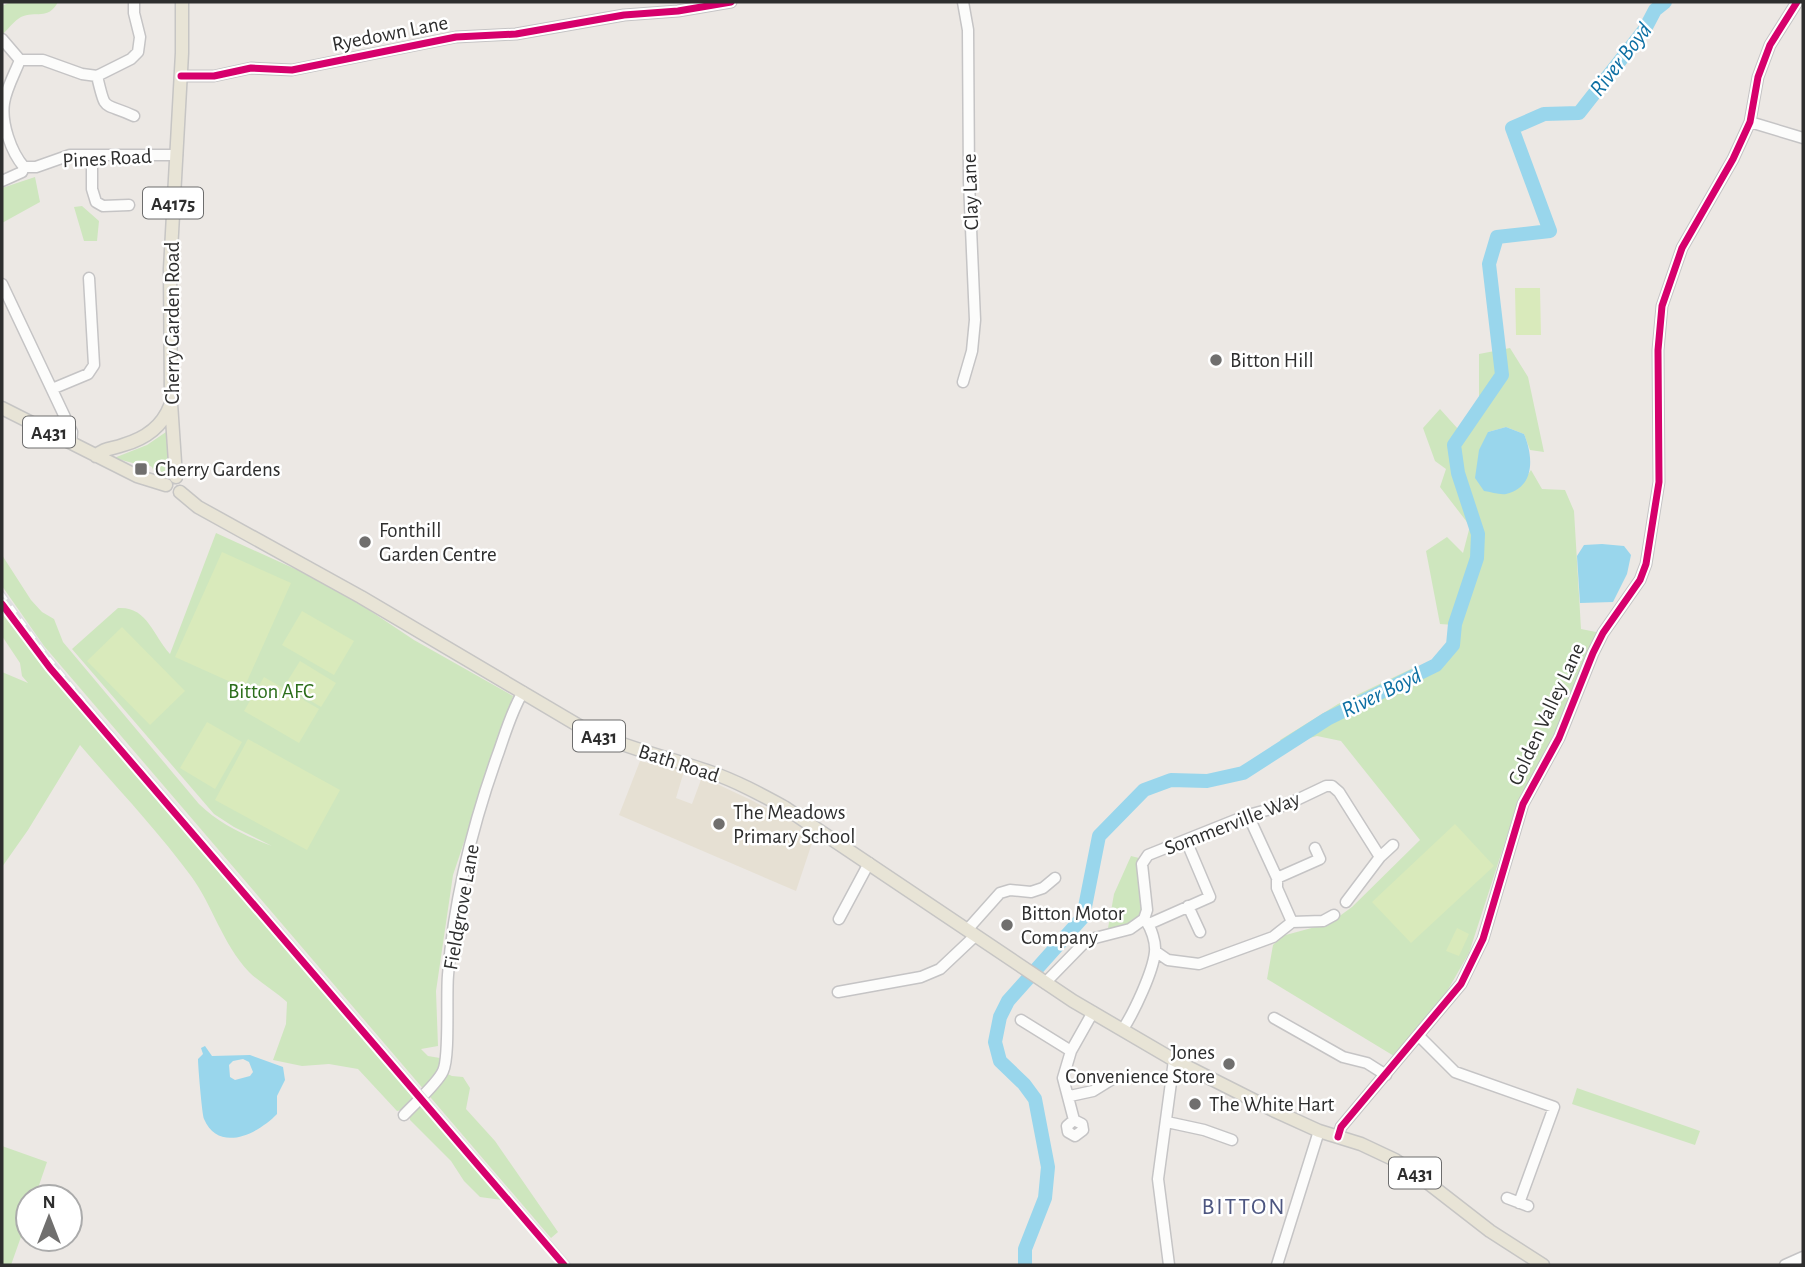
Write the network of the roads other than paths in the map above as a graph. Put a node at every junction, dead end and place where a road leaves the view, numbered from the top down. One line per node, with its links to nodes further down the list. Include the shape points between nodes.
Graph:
1 (134, 2): 8 (street, via 138,52)
2 (182, 2): 9 (main road, Cherry Garden Road / A4175)
3 (731, 2): 9 (street, Ryedown Lane, via 516,34 456,37 292,70 251,68 214,76)
4 (962, 2): 23 (street, Clay Lane, via 968,30 975,320)
5 (1797, 2): 12 (street, Golden Valley Lane, via 1764,59)
6 (2, 39): 7 (street)
7 (20, 60): 8 (street, via 43,60); 10 (street)
8 (97, 76): 11 (street, via 106,107)
9 (181, 76): 15 (main road, Cherry Garden Road / A4175)
10 (3, 102): 16 (street, via 7,132)
11 (130, 111)
12 (1750, 122): 13 (street); 54 (street, Golden Valley Lane, via 1682,248 1662,306 1659,482 1646,564 1593,653 1559,738 1523,804 1470,968)
13 (1803, 138)
14 (92, 155): 15 (street, Pines Road); 16 (street, Pines Road, via 70,155); 18 (street, via 96,202)
15 (177, 155): 25 (main road, Cherry Garden Road / A4175, via 170,269)
16 (24, 167): 17 (street, Pines Road)
17 (2, 181)
18 (129, 205)
19 (89, 278): 21 (street)
20 (2, 284): 24 (street)
21 (90, 296): 22 (street); 24 (street, via 94,365 88,374)
22 (78, 297)
23 (963, 382)
24 (52, 389): 27 (street, via 72,432)
25 (171, 404): 28 (main road, via 161,423 145,436); 29 (main road, Cherry Garden Road / A4175)
26 (2, 408): 27 (main road, A431)
27 (71, 443): 28 (main road, A431)
28 (96, 456): 29 (main road, A431, via 155,483)
29 (171, 481): 30 (main road, Bath Road / A431, via 183,483 180,492 198,508)
30 (523, 692): 36 (main road, Bath Road / A431, via 616,744 712,772 749,788); 60 (street, Fieldgrove Lane, via 481,805 462,880 445,999 443,1071)
31 (1248, 815): 35 (street, Sommerville Way, via 1332,786); 38 (street); 43 (street, Sommerville Way, via 1148,855 1142,864)
32 (1188, 845): 40 (street, via 1210,897)
33 (1393, 845): 35 (street)
34 (1315, 848): 38 (street, via 1320,859)
35 (1380, 857): 39 (street)
36 (869, 863): 42 (street); 46 (main road, Bath Road / A431)
37 (1055, 878): 46 (street, via 1031,892 1000,893)
38 (1278, 878): 44 (street, via 1277,888)
39 (1346, 902)
40 (1188, 906): 43 (street); 45 (street)
41 (1335, 915): 44 (street, via 1323,922)
42 (839, 919)
43 (1146, 921): 47 (street, Sommerville Way); 48 (street, via 1085,942)
44 (1292, 922): 47 (street, via 1273,937 1199,964 1167,960)
45 (1200, 932)
46 (971, 933): 48 (main road, Bath Road / A431); 49 (street, via 940,969 920,978)
47 (1156, 951): 53 (street, via 1135,1011)
48 (1043, 982): 50 (main road, A431)
49 (838, 992)
50 (1093, 1012): 53 (main road, A431); 55 (street)
51 (1275, 1018): 57 (street)
52 (1021, 1020): 55 (street)
53 (1123, 1030): 56 (main road, A431)
54 (1419, 1035): 57 (street, Golden Valley Lane); 66 (street, via 1455,1072 1553,1107 1523,1204)
55 (1071, 1051): 59 (street, via 1063,1078)
56 (1174, 1060): 62 (street); 63 (main road, A431)
57 (1386, 1075): 64 (street, Golden Valley Lane, via 1341,1127)
58 (1114, 1077): 59 (street, via 1093,1091)
59 (1070, 1096): 61 (street)
60 (404, 1115)
61 (1074, 1120)
62 (1167, 1122): 65 (street); 68 (street, via 1158,1179)
63 (1319, 1131): 64 (main road, A431); 69 (street)
64 (1338, 1137): 70 (main road, A431, via 1395,1160)
65 (1232, 1140)
66 (1507, 1198)
67 (1803, 1257): 71 (street)
68 (1169, 1265)
69 (1277, 1265)
70 (1543, 1265)
71 (1785, 1265)

